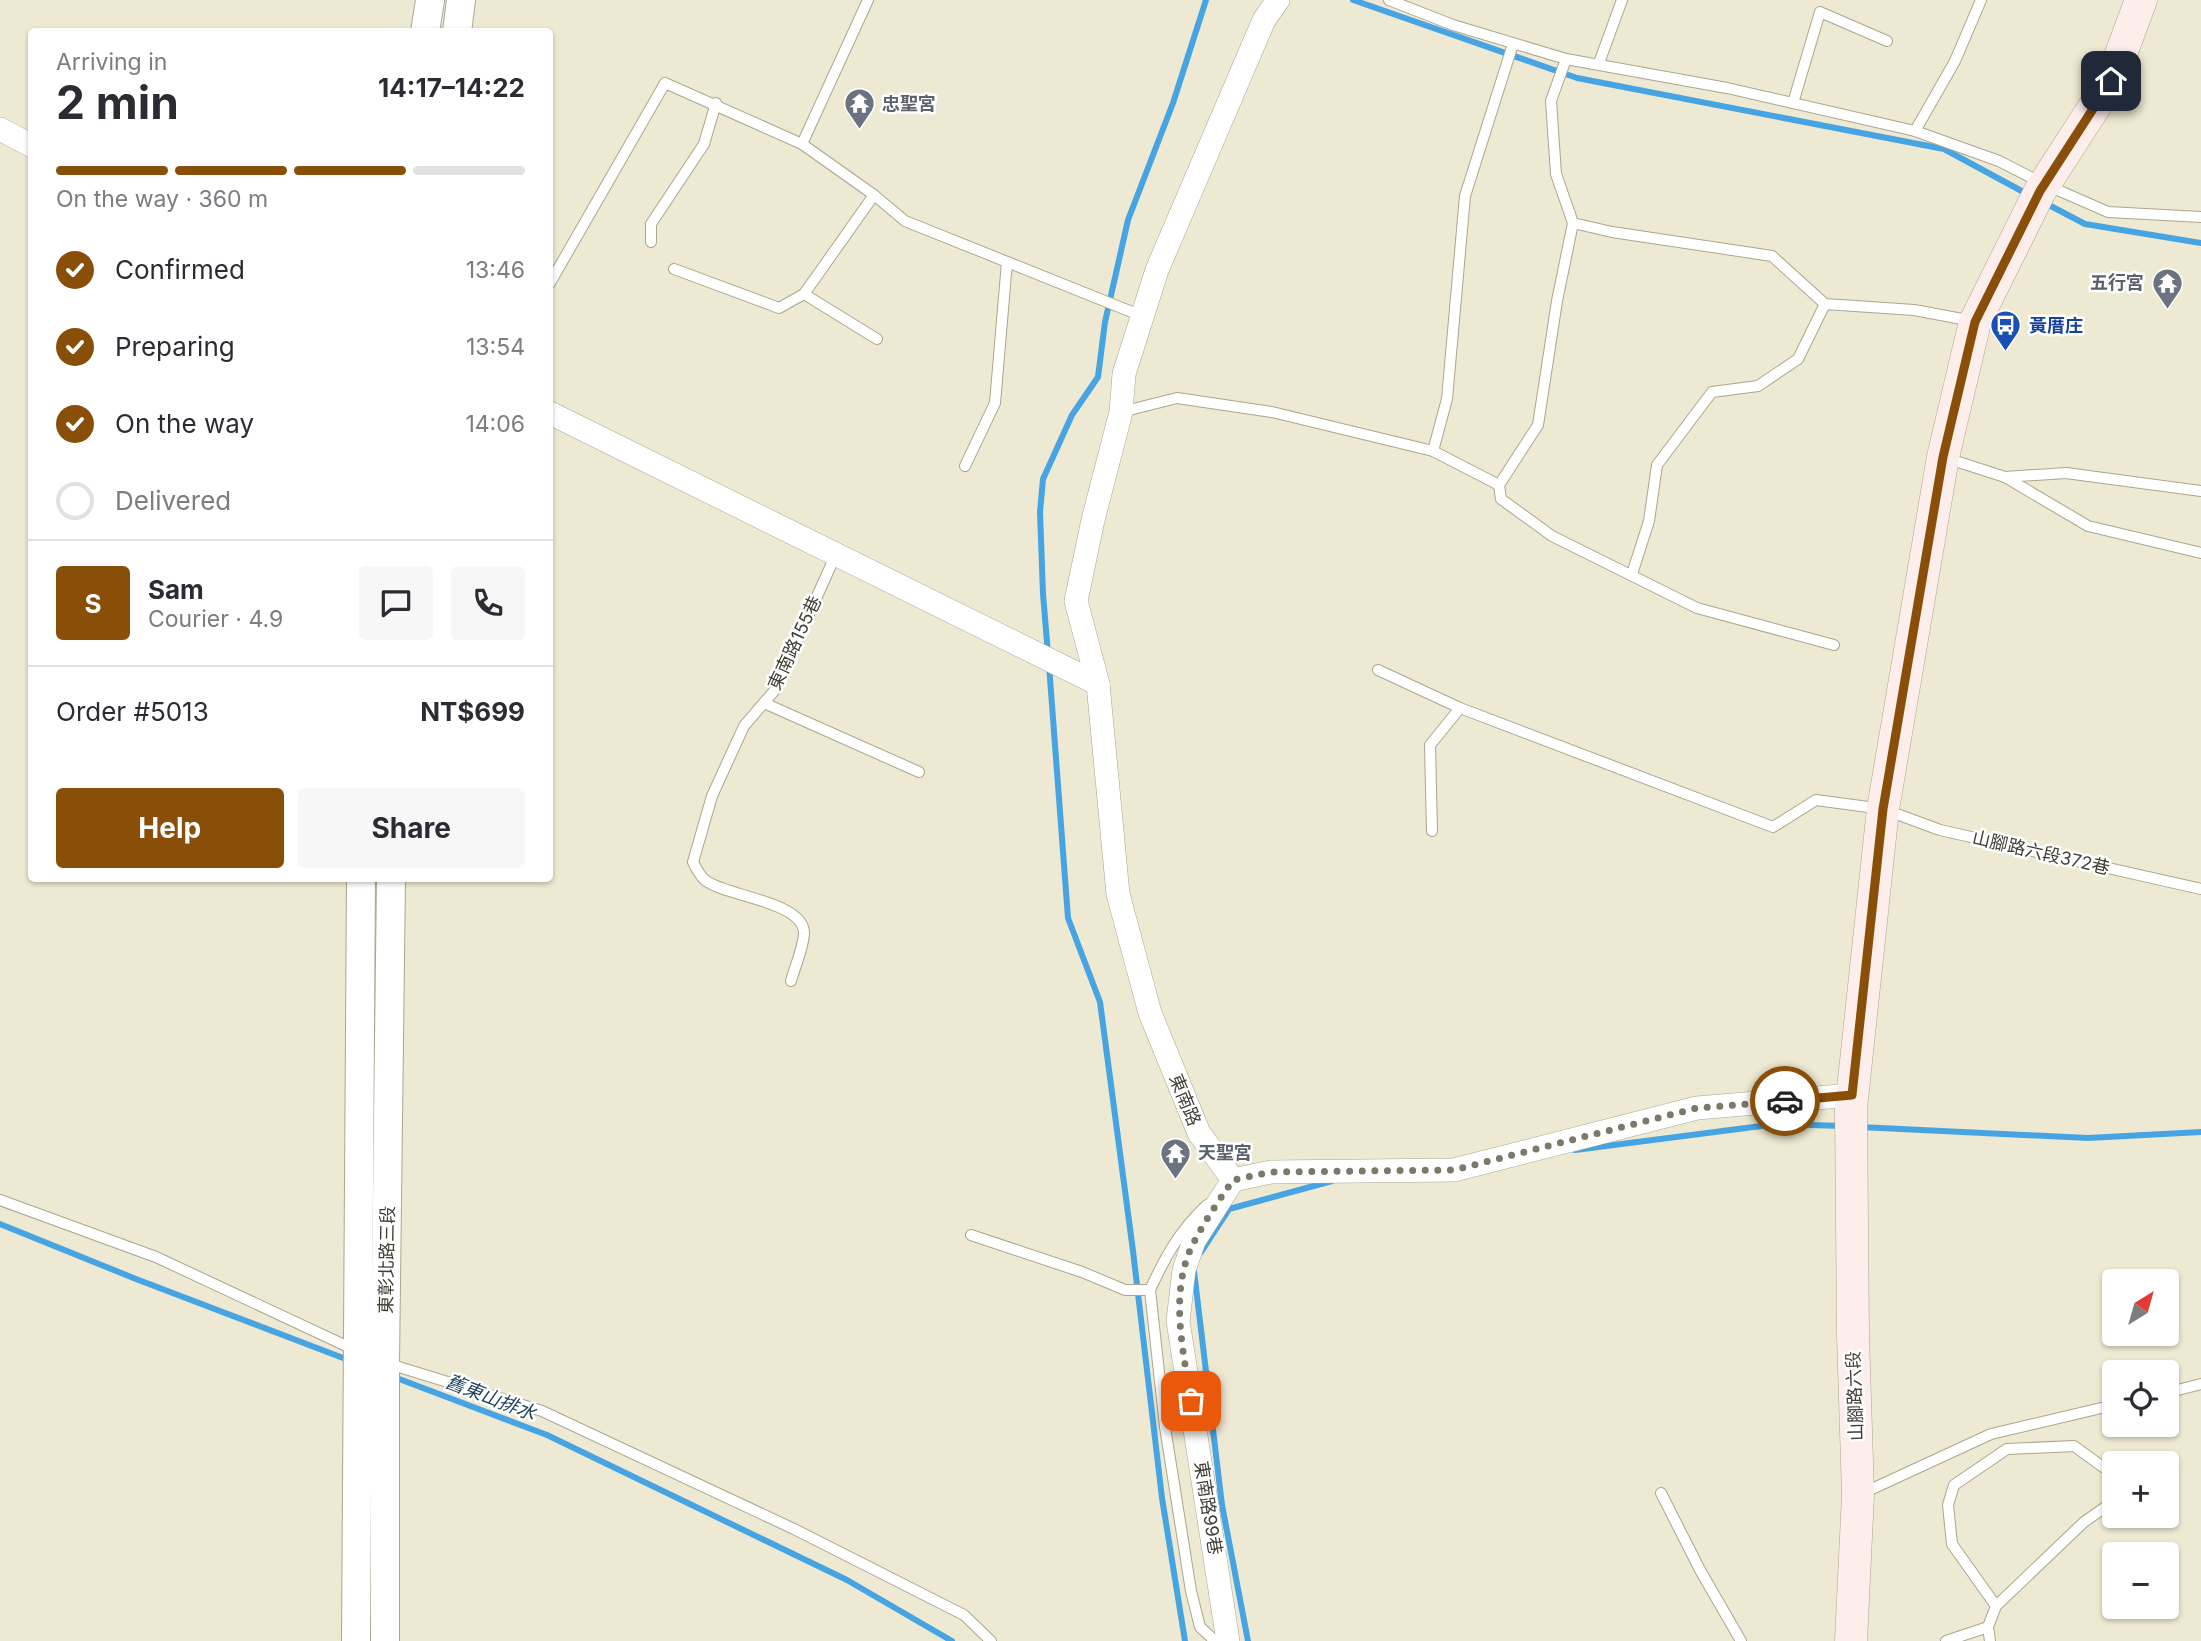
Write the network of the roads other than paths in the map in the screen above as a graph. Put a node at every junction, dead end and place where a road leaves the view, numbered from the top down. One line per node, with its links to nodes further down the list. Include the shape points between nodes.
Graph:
1 (430, 0): 9 (street)
2 (461, 0): 10 (street)
3 (868, 0): 20 (lane)
4 (1278, 0): 31 (street, 東南路, via 1264,20 1157,270)
5 (1389, 0): 12 (lane)
6 (1622, 0): 14 (lane)
7 (1981, 0): 18 (lane, via 1955,61)
8 (2141, 0): 22 (main road, 山腳路六段, via 2111,81)
9 (426, 28)
10 (458, 28)
11 (1886, 41): 16 (lane, via 1820,12)
12 (1513, 44): 13 (lane); 36 (lane, via 1465,196 1447,399)
13 (1566, 59): 14 (lane); 24 (lane, via 1551,101 1556,174)
14 (1599, 63): 16 (lane)
15 (716, 103): 20 (lane); 25 (lane, via 704,144 651,224); 28 (lane, via 666,83)
16 (1793, 103): 18 (lane)
17 (0, 129): 19 (street)
18 (1914, 131): 22 (lane, via 1999,161)
19 (28, 144)
20 (802, 144): 21 (lane)
21 (874, 195): 26 (lane, via 905,221); 29 (lane)
22 (2038, 196): 23 (lane, via 2108,212); 32 (main road, 山腳路六段)
23 (2201, 217)
24 (1573, 223): 30 (lane, via 1772,256); 40 (lane, via 1538,425)
25 (651, 242)
26 (1007, 262): 31 (lane); 38 (lane, via 995,403)
27 (674, 269): 29 (lane, via 779,308)
28 (553, 278)
29 (804, 294): 33 (lane)
30 (1825, 304): 32 (lane, via 1914,310); 44 (lane, via 1798,359 1758,386 1712,392 1657,465 1649,521)
31 (1142, 316): 34 (street, 東南路, via 1124,374)
32 (1975, 322): 37 (main road, 山腳路六段)
33 (877, 339)
34 (1121, 412): 36 (lane, via 1177,398 1272,412); 47 (street, 東南路, via 1076,601)
35 (553, 413): 43 (street)
36 (1433, 451): 40 (lane)
37 (1943, 457): 39 (lane); 51 (main road, 山腳路六段)
38 (965, 466)
39 (2005, 477): 41 (lane, via 2066,473); 42 (lane, via 2088,526)
40 (1499, 485): 44 (lane, via 1501,499 1552,536)
41 (2201, 491)
42 (2201, 553)
43 (836, 554): 47 (street); 48 (lane, 東南路155巷, via 775,690)
44 (1632, 574): 45 (lane, via 1697,608)
45 (1834, 645)
46 (1378, 670): 49 (lane)
47 (1098, 684): 58 (street, 東南路, via 1118,894 1150,1013 1199,1133)
48 (764, 704): 50 (lane); 56 (lane, 東南路155巷, via 744,726 712,796 693,862 703,880 774,905 800,920 804,934)
49 (1460, 708): 51 (lane, 山腳路六段372巷, via 1773,828 1816,800); 52 (lane, via 1430,746)
50 (919, 772)
51 (1883, 809): 55 (lane, 山腳路六段372巷, via 1940,830); 57 (main road, 山腳路六段)
52 (1432, 831)
53 (361, 882): 62 (street, 東彰北路三段)
54 (391, 882): 62 (street, 東彰北路三段)
55 (2201, 889)
56 (792, 981)
57 (1852, 1102): 58 (street, via 1697,1108 1454,1170 1271,1172); 68 (main road, 山腳路六段)
58 (1233, 1180): 61 (lane, via 1180,1233); 76 (street, 東南路99巷, via 1194,1241 1184,1270 1178,1321)
59 (0, 1200): 62 (lane, via 156,1257)
60 (971, 1235): 61 (lane, via 1125,1290)
61 (1150, 1290): 75 (lane, via 1165,1427 1191,1591 1200,1628)
62 (371, 1357): 72 (street, 東彰北路三段); 73 (street, 東彰北路三段); 74 (lane, via 542,1411 964,1615)
63 (2201, 1384): 64 (lane)
64 (2179, 1389)
65 (2102, 1408): 68 (lane, via 1991,1434)
66 (2102, 1466): 70 (lane, via 2074,1446 2007,1449 1954,1485 1948,1505 1952,1544)
67 (1661, 1493): 77 (lane)
68 (1858, 1495): 78 (main road, 山腳路六段)
69 (2102, 1510): 70 (lane)
70 (1996, 1606): 71 (lane)
71 (1988, 1627): 79 (lane); 80 (lane)
72 (356, 1641)
73 (385, 1641)
74 (991, 1641)
75 (1215, 1641)
76 (1228, 1641)
77 (1741, 1641)
78 (1851, 1641)
79 (1946, 1641)
80 (1990, 1641)

